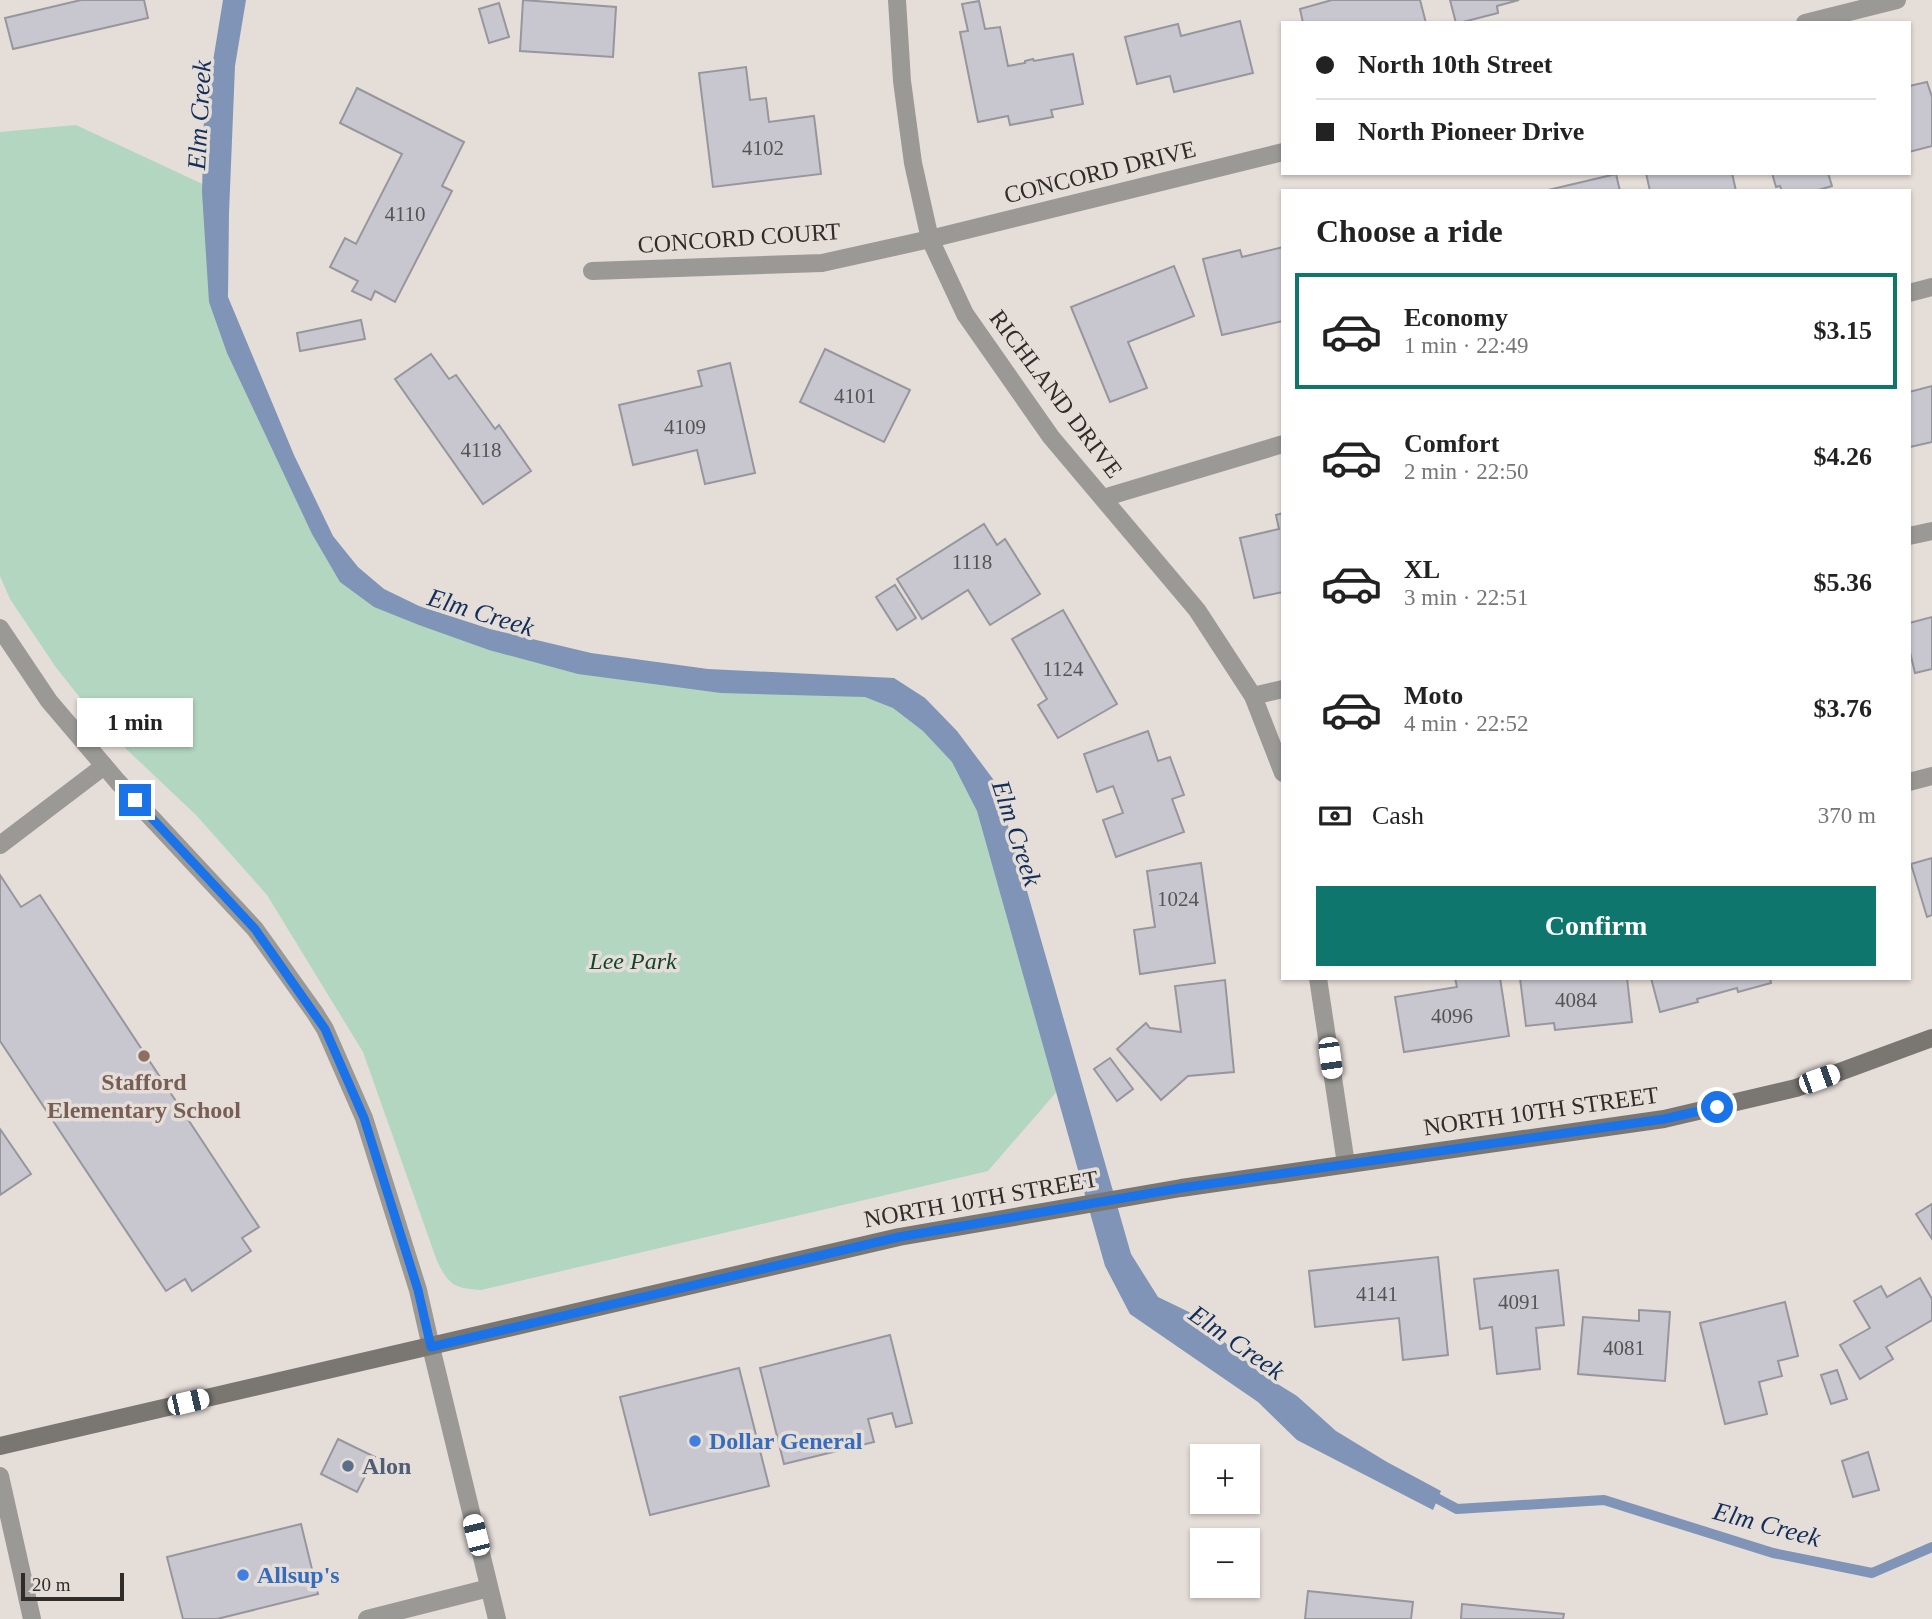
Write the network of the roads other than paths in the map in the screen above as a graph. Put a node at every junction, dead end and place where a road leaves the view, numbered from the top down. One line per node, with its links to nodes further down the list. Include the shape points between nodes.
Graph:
1 (897, 0): 5 (street, RICHLAND DRIVE, via 913,163)
2 (1897, 0): 3 (street)
3 (1813, 21)
4 (1281, 152): 5 (street, CONCORD DRIVE)
5 (930, 239): 6 (street, CONCORD COURT, via 822,263); 10 (street, RICHLAND DRIVE, via 965,314 1052,437)
6 (592, 271)
7 (1932, 287): 8 (street)
8 (1911, 292)
9 (1281, 445): 10 (street)
10 (1103, 498): 15 (street, RICHLAND DRIVE, via 1197,610)
11 (1932, 531): 12 (street)
12 (1911, 536)
13 (0, 628): 16 (street, via 49,701)
14 (1281, 689): 15 (street)
15 (1253, 696): 17 (street, RICHLAND DRIVE)
16 (104, 766): 20 (street); 24 (street, via 255,929 325,1029 364,1118 418,1290)
17 (1281, 768)
18 (1932, 776): 19 (street)
19 (1911, 781)
20 (0, 845)
21 (1318, 980): 23 (street)
22 (1932, 1038): 23 (main road, NORTH 10TH STREET, via 1796,1088 1664,1119)
23 (1346, 1164): 24 (main road, NORTH 10TH STREET, via 899,1237)
24 (431, 1347): 25 (main road, NORTH 10TH STREET); 27 (street)
25 (0, 1446)
26 (0, 1476): 28 (street)
27 (489, 1588): 29 (street); 30 (street)
28 (32, 1619)
29 (367, 1619)
30 (497, 1619)

